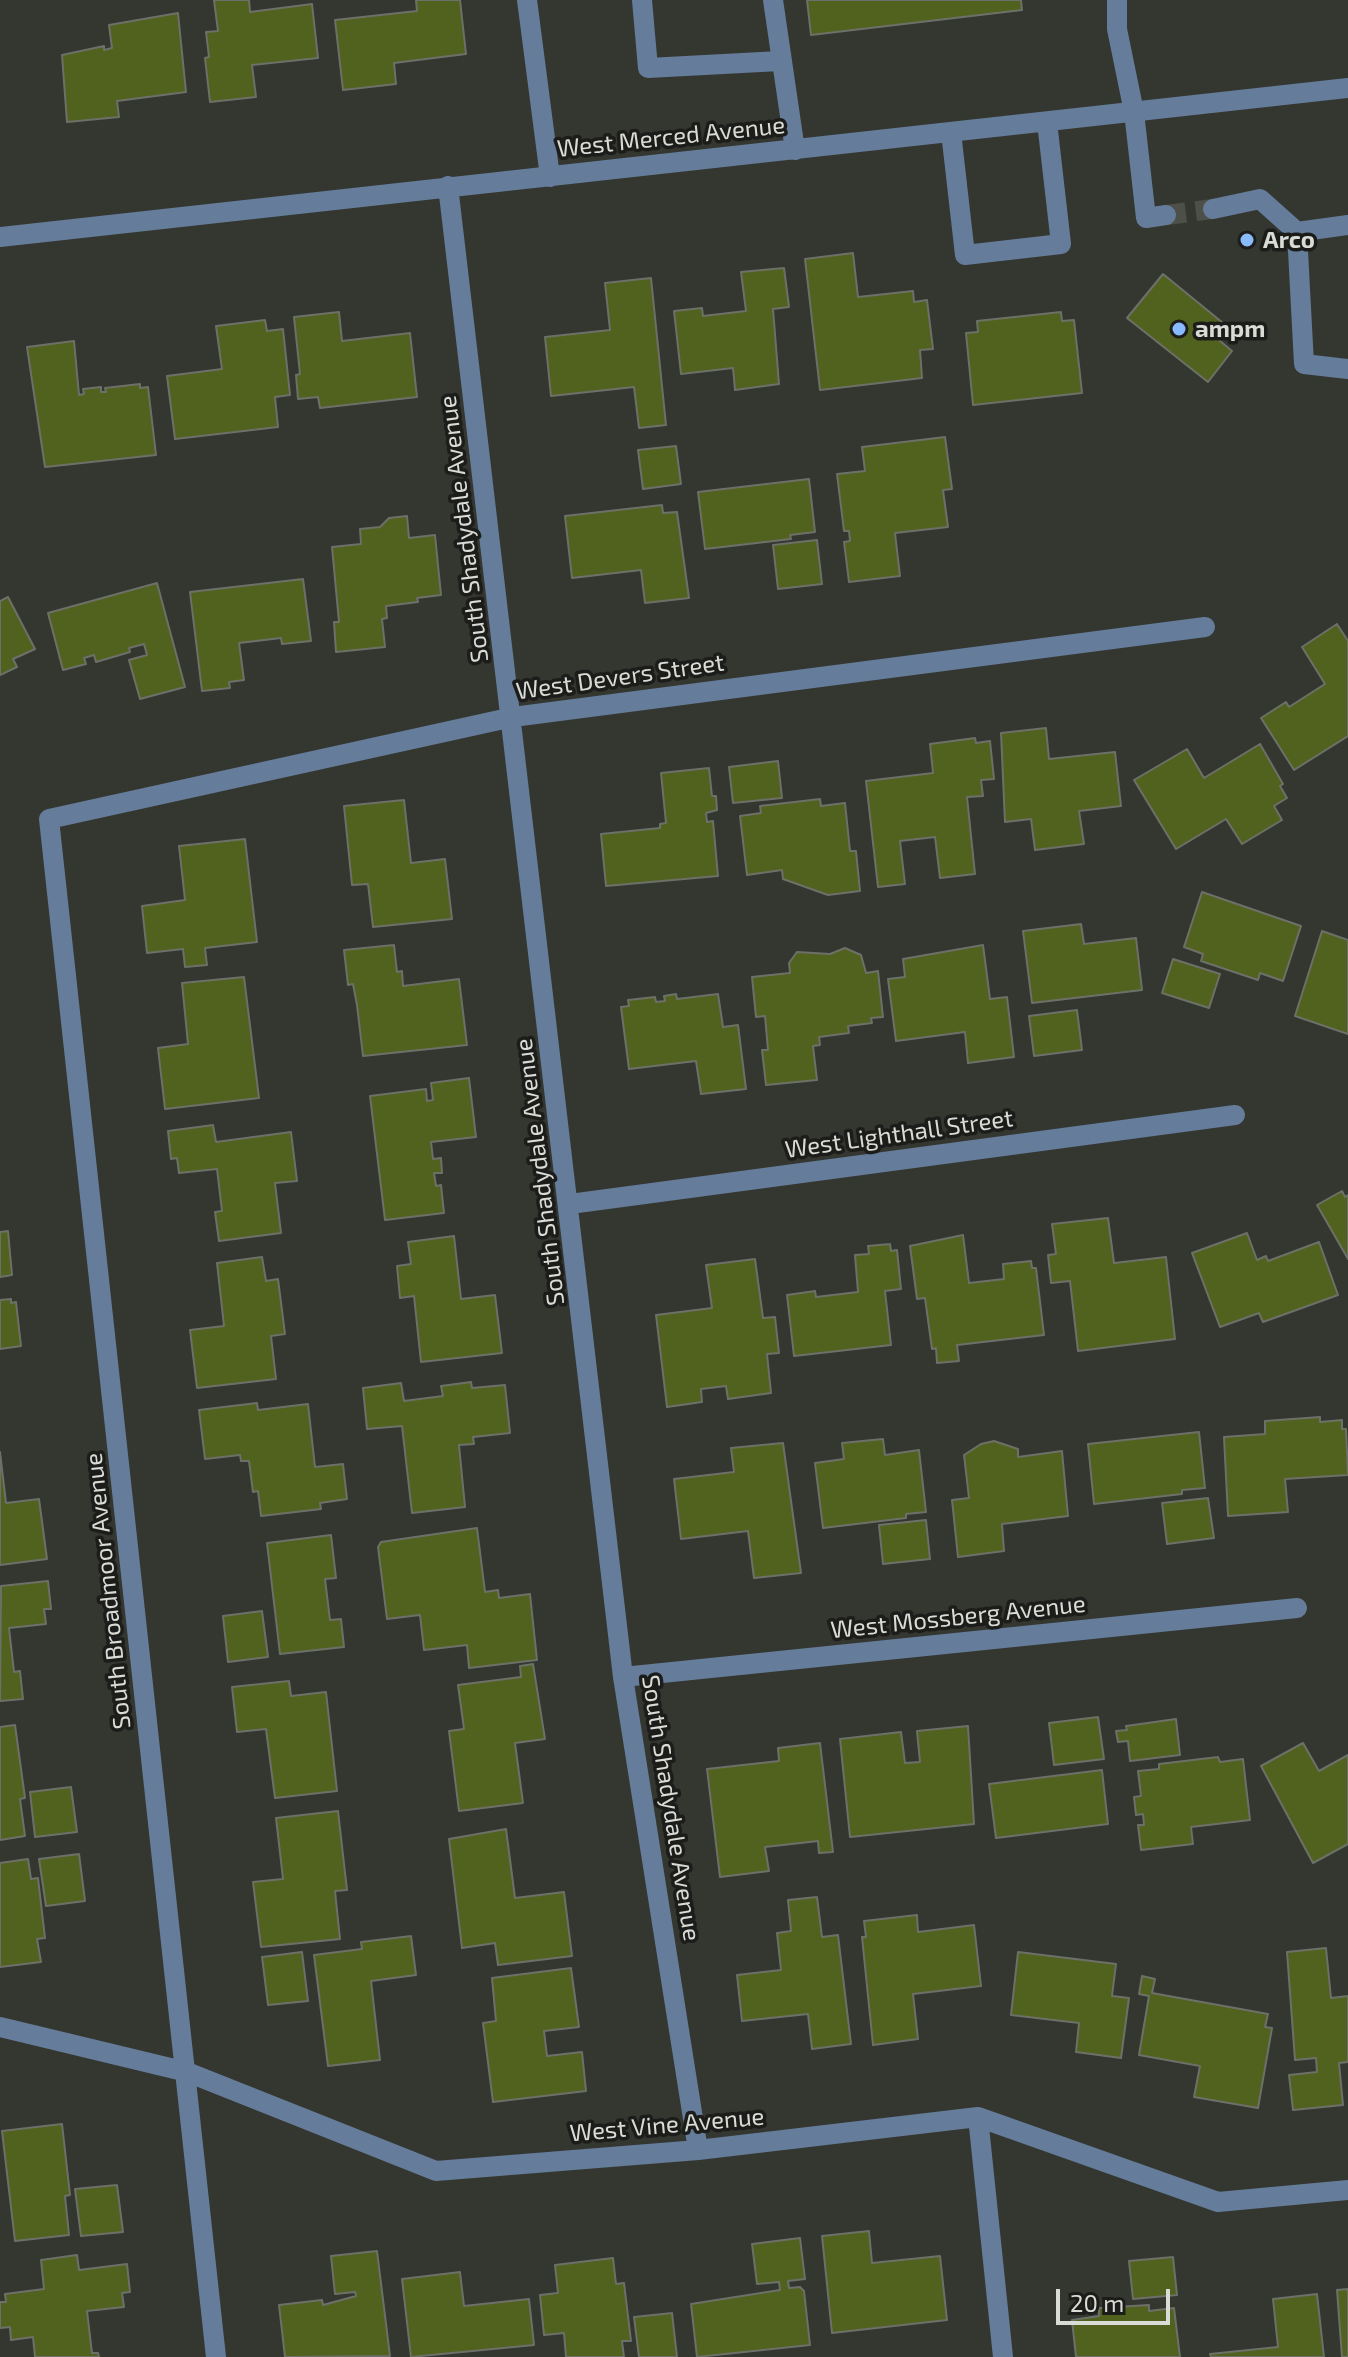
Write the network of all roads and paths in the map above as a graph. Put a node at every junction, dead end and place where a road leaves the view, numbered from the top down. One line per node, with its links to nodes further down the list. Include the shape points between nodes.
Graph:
1 (527, 0): 11 (street)
2 (642, 0): 5 (street, via 648,68)
3 (773, 0): 5 (street)
4 (1117, 0): 7 (street, via 1117,29)
5 (780, 61): 10 (street)
6 (1348, 88): 7 (street, West Merced Avenue)
7 (1134, 112): 8 (street, West Merced Avenue); 14 (street, via 1146,218)
8 (1047, 122): 9 (street, West Merced Avenue); 9 (street, via 1061,244 965,255)
9 (951, 132): 10 (street, West Merced Avenue)
10 (795, 150): 11 (street, West Merced Avenue)
11 (550, 177): 12 (street, West Merced Avenue)
12 (448, 186): 17 (street, West Merced Avenue); 20 (street, South Shadydale Avenue)
13 (1213, 209): 16 (street, via 1260,199)
14 (1166, 215)
15 (1348, 225): 16 (street)
16 (1297, 232): 18 (street, via 1304,364)
17 (0, 237)
18 (1348, 369)
19 (1205, 627): 20 (street, West Devers Street)
20 (513, 717): 21 (street, West Devers Street); 23 (street, South Shadydale Avenue)
21 (49, 819): 27 (street, South Broadmoor Avenue)
22 (1235, 1115): 23 (street, West Lighthall Street)
23 (570, 1204): 25 (street, South Shadydale Avenue)
24 (1297, 1608): 25 (street, West Mossberg Avenue)
25 (623, 1677): 29 (street, South Shadydale Avenue)
26 (0, 2027): 27 (street, West Vine Avenue)
27 (187, 2072): 29 (street, West Vine Avenue, via 436,2171); 31 (street, South Broadmoor Avenue)
28 (978, 2117): 29 (street, West Vine Avenue); 30 (street, West Vine Avenue, via 1218,2202); 32 (street)
29 (698, 2150)
30 (1348, 2190)
31 (216, 2357)
32 (1003, 2357)

